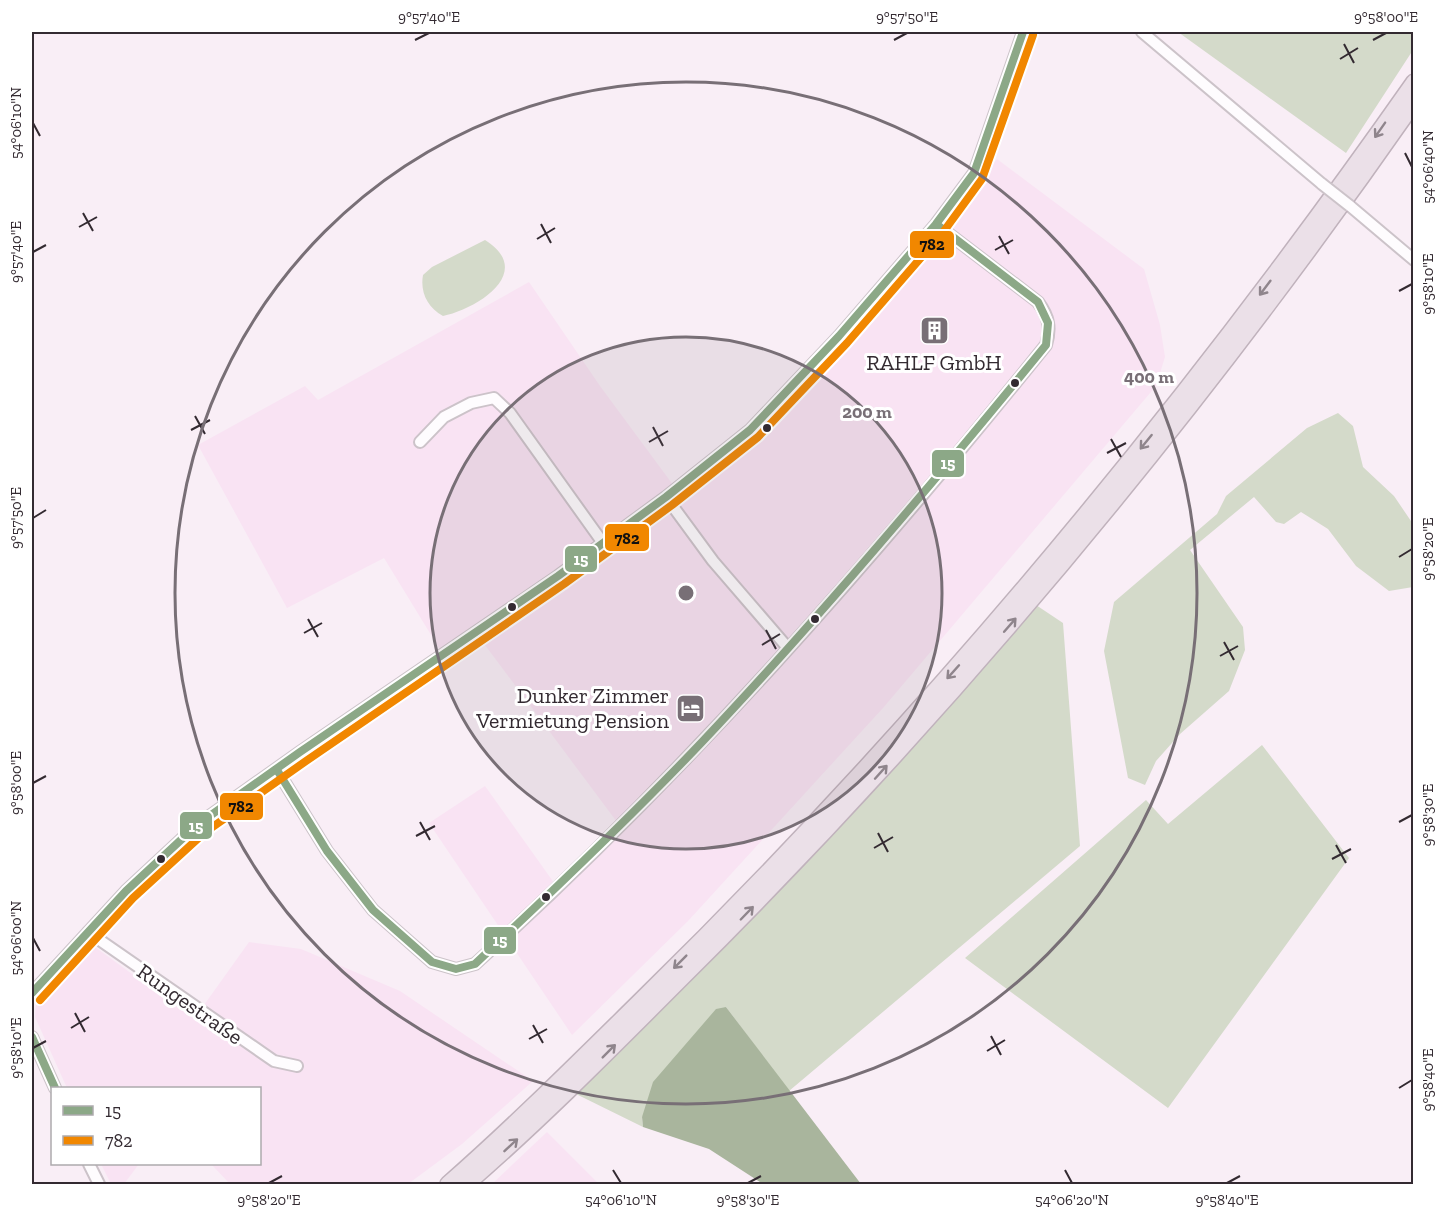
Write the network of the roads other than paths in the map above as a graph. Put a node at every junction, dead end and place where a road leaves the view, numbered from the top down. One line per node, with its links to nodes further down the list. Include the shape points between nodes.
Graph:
1 (1023, 32): 5 (street, via 974,173)
2 (1142, 32): 6 (street, bridge)
3 (1413, 82): 19 (highway, one-way to 19, via 1236,327 1101,497 959,665 766,876 535,1105)
4 (1413, 104): 20 (highway, one-way to 4, via 735,926 966,677 1156,450 1296,267)
5 (936, 224): 8 (street, via 839,336 750,430); 10 (street, via 1038,302 1048,320 1046,345 937,480)
6 (1413, 260)
7 (420, 442): 9 (street, via 444,417 471,403 494,398 510,413)
8 (666, 497): 9 (street); 10 (street, via 713,561)
9 (603, 543): 11 (street)
10 (788, 648): 11 (street, via 620,827 475,964 456,969 432,962 373,910 327,851)
11 (277, 770): 12 (street, via 197,825)
12 (88, 932): 13 (street); 15 (street, Rungestraße, via 274,1061)
13 (32, 993)
14 (32, 1037): 16 (street)
15 (297, 1066)
16 (54, 1087)
17 (89, 1165): 18 (street)
18 (99, 1185)
19 (448, 1185)
20 (467, 1185)

